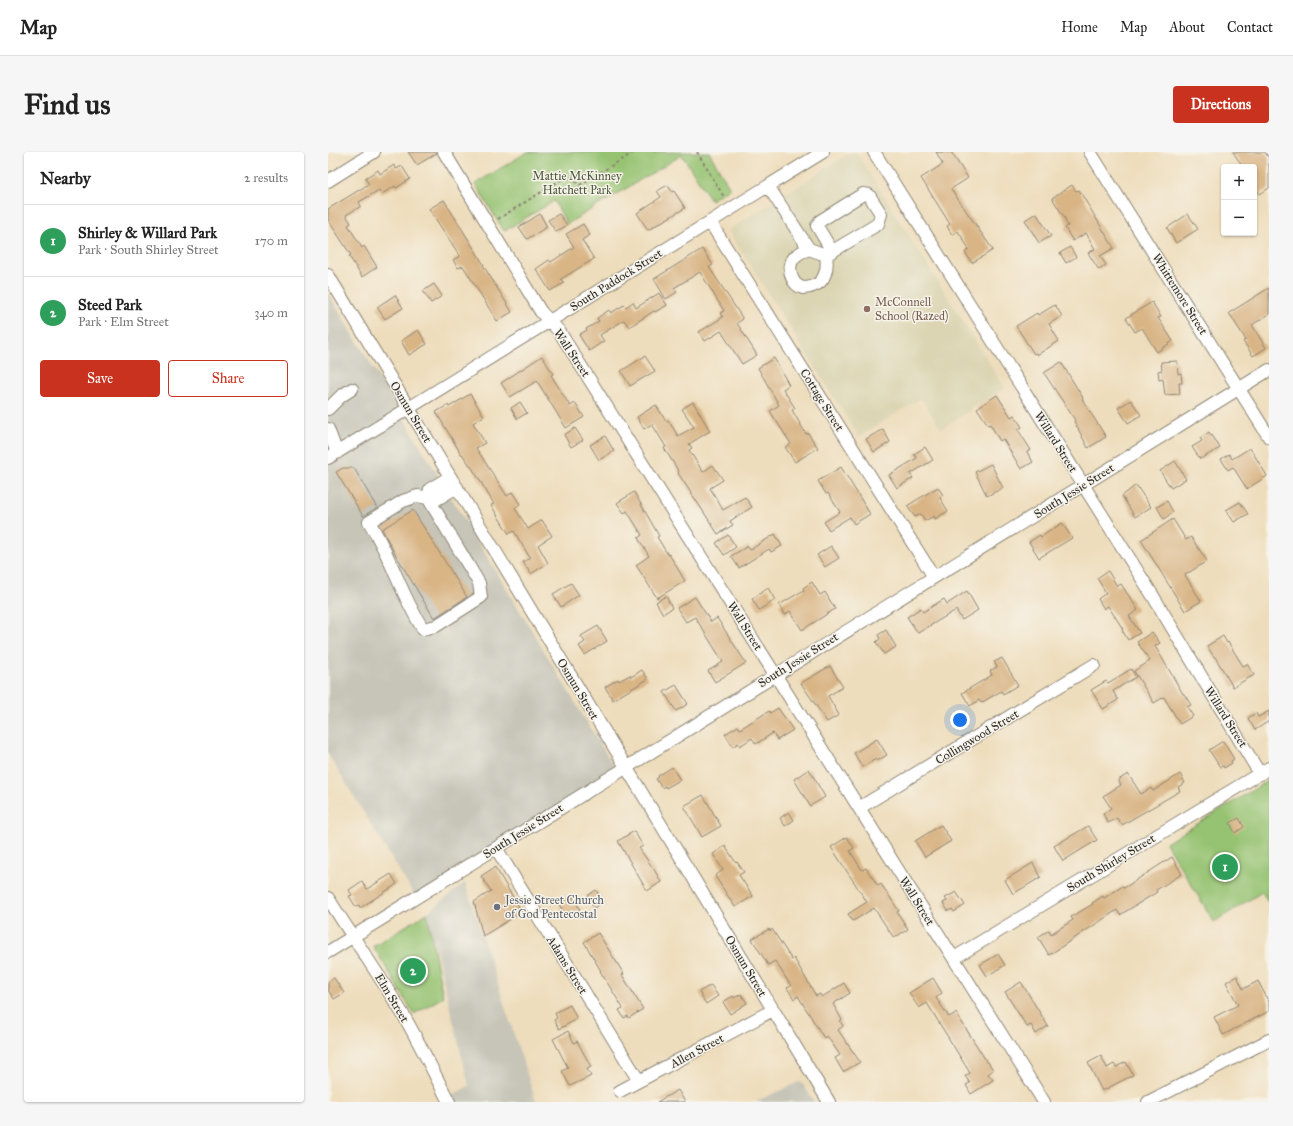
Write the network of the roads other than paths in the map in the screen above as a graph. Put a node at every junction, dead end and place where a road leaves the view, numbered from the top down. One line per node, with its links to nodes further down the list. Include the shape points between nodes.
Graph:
1 (374, 152): 6 (street)
2 (444, 152): 12 (street, Wall Street, via 541,312)
3 (823, 152): 7 (street, South Paddock Street)
4 (874, 152): 22 (street, Willard Street)
5 (1090, 152): 15 (street, Whittemore Street)
6 (328, 181)
7 (768, 186): 8 (street, South Paddock Street); 9 (street)
8 (710, 222): 12 (street, South Paddock Street); 24 (street, Cottage Street)
9 (809, 249): 10 (street); 10 (street, via 797,255 790,264 790,273 795,282 804,288 812,287 824,277)
10 (829, 253): 10 (street, via 878,224 881,214 869,195 864,194 820,221 817,226)
11 (328, 275): 16 (street, Osmun Street)
12 (550, 321): 16 (street, South Paddock Street); 26 (street, Wall Street, via 559,331)
13 (1269, 370): 15 (street, South Jessie Street)
14 (352, 389): 17 (street)
15 (1239, 389): 19 (street, Whittemore Street); 22 (street, South Jessie Street)
16 (409, 408): 20 (street, South Paddock Street); 21 (street, Osmun Street)
17 (328, 409)
18 (328, 430): 20 (street)
19 (1269, 437)
20 (332, 455)
21 (453, 482): 23 (street, via 430,489); 27 (street, Osmun Street)
22 (1083, 485): 24 (street, South Jessie Street); 28 (street, Willard Street)
23 (428, 498): 23 (street, via 479,583 480,597 436,626 423,629 370,522 403,501 418,496)
24 (934, 577): 26 (street, South Jessie Street)
25 (1094, 666): 29 (street, Collingwood Street)
26 (775, 674): 27 (street, South Jessie Street); 29 (street, Wall Street)
27 (626, 767): 30 (street, South Jessie Street); 35 (street, Osmun Street)
28 (1265, 771): 34 (street, South Shirley Street)
29 (859, 808): 34 (street, Wall Street)
30 (496, 848): 32 (street, South Jessie Street); 37 (street, Adams Street)
31 (328, 898): 32 (street, Elm Street)
32 (353, 937): 33 (street, South Jessie Street); 39 (street, Elm Street, via 403,1015)
33 (328, 952)
34 (954, 958): 41 (street, Wall Street)
35 (773, 1010): 37 (street, Allen Street); 40 (street, Osmun Street)
36 (1269, 1040): 42 (street)
37 (639, 1081): 38 (street, Allen Street)
38 (620, 1092)
39 (450, 1102)
40 (829, 1102)
41 (1044, 1102)
42 (1148, 1102)

